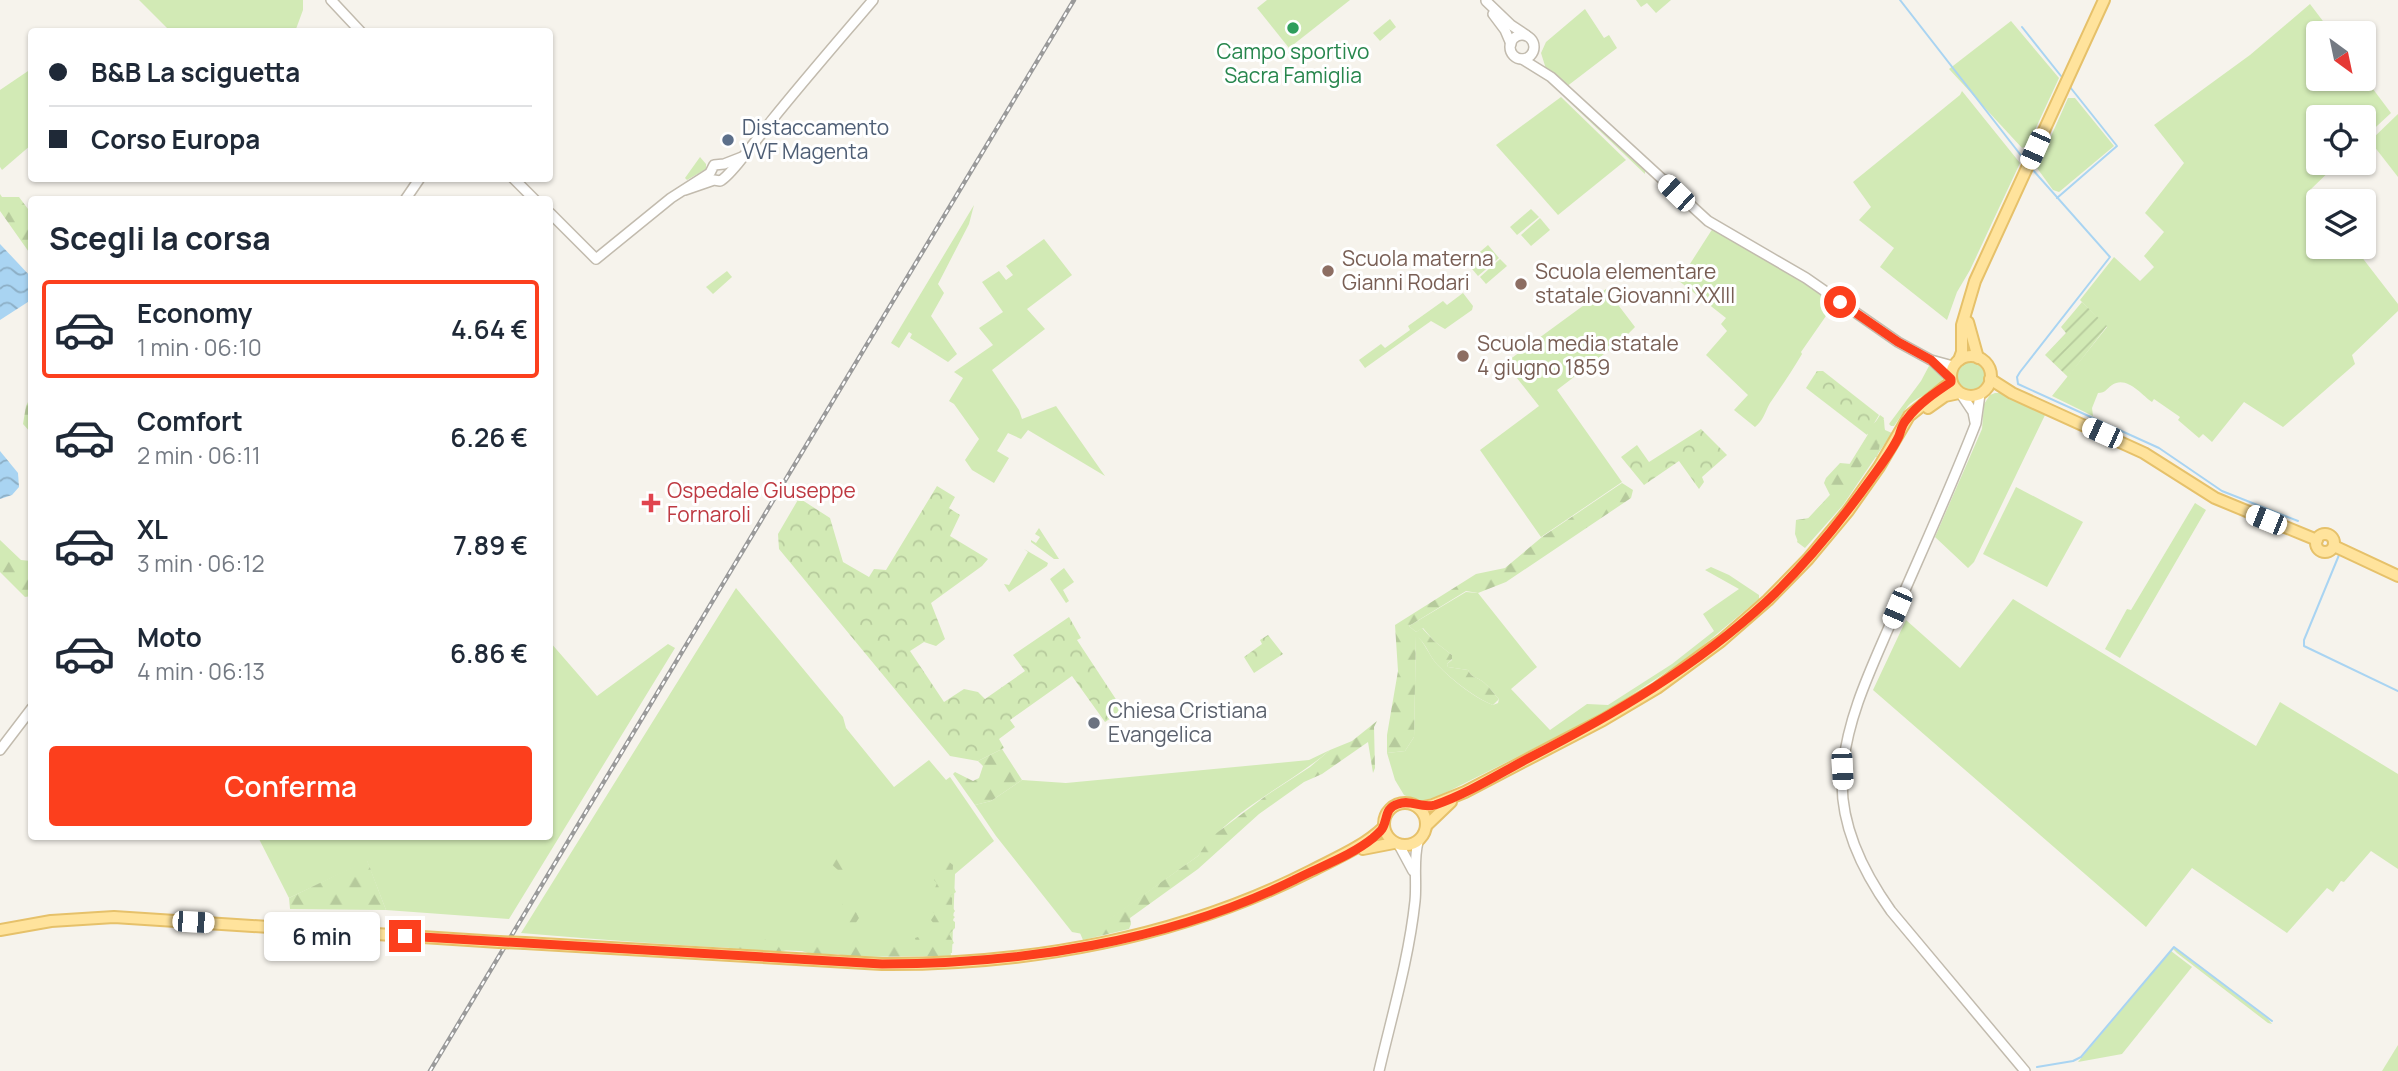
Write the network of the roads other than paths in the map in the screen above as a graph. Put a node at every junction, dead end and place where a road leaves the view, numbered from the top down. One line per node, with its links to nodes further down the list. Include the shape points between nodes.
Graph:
1 (331, 0): 5 (street)
2 (873, 0): 11 (street, via 742,157)
3 (2104, 0): 16 (main road)
4 (1486, 1): 6 (street); 7 (street)
5 (357, 28)
6 (1526, 35): 7 (street, via 1515,37); 8 (street)
7 (1511, 44): 9 (street, via 1513,54)
8 (1534, 45): 9 (street, via 1530,56); 10 (street)
9 (1522, 59): 10 (street)
10 (1551, 77): 18 (street, via 1708,221)
11 (726, 168): 12 (street, via 725,179); 12 (street, via 714,164)
12 (712, 176): 15 (street, via 671,198 596,259)
13 (517, 182): 14 (street)
14 (531, 196)
15 (553, 216)
16 (1966, 309): 17 (main road); 19 (main road, via 1962,352)
17 (1978, 358): 19 (main road); 20 (main road, via 1987,366)
18 (1931, 360): 19 (street); 21 (street)
19 (1956, 363): 21 (main road)
20 (1990, 379): 22 (main road); 23 (main road)
21 (1951, 380): 24 (main road); 26 (main road, via 1909,416)
22 (1981, 393): 23 (main road); 24 (main road); 25 (street)
23 (2012, 393): 27 (main road, via 2144,453 2224,502 2317,540 2330,535 2334,546)
24 (1960, 394): 25 (street); 26 (main road, via 1945,396)
25 (1976, 423): 39 (street, via 1861,695 1842,769 1844,803 1859,860 1873,886)
26 (1900, 433): 30 (main road, via 1848,511 1808,559 1721,641 1603,720)
27 (2398, 576)
28 (28, 713): 29 (street)
29 (0, 750)
30 (1465, 792): 31 (main road); 32 (main road)
31 (1419, 807): 32 (main road); 33 (main road, via 1394,805 1385,815)
32 (1427, 825): 34 (main road)
33 (1384, 827): 35 (main road); 36 (main road)
34 (1418, 842): 35 (main road); 37 (street)
35 (1397, 844): 36 (main road); 37 (street)
36 (1350, 852): 38 (main road, bridge, via 1276,888 1150,932 979,961 882,964 114,917)
37 (1416, 879): 40 (street, via 1411,931)
38 (0, 930)
39 (2024, 1070)
40 (1379, 1071)

